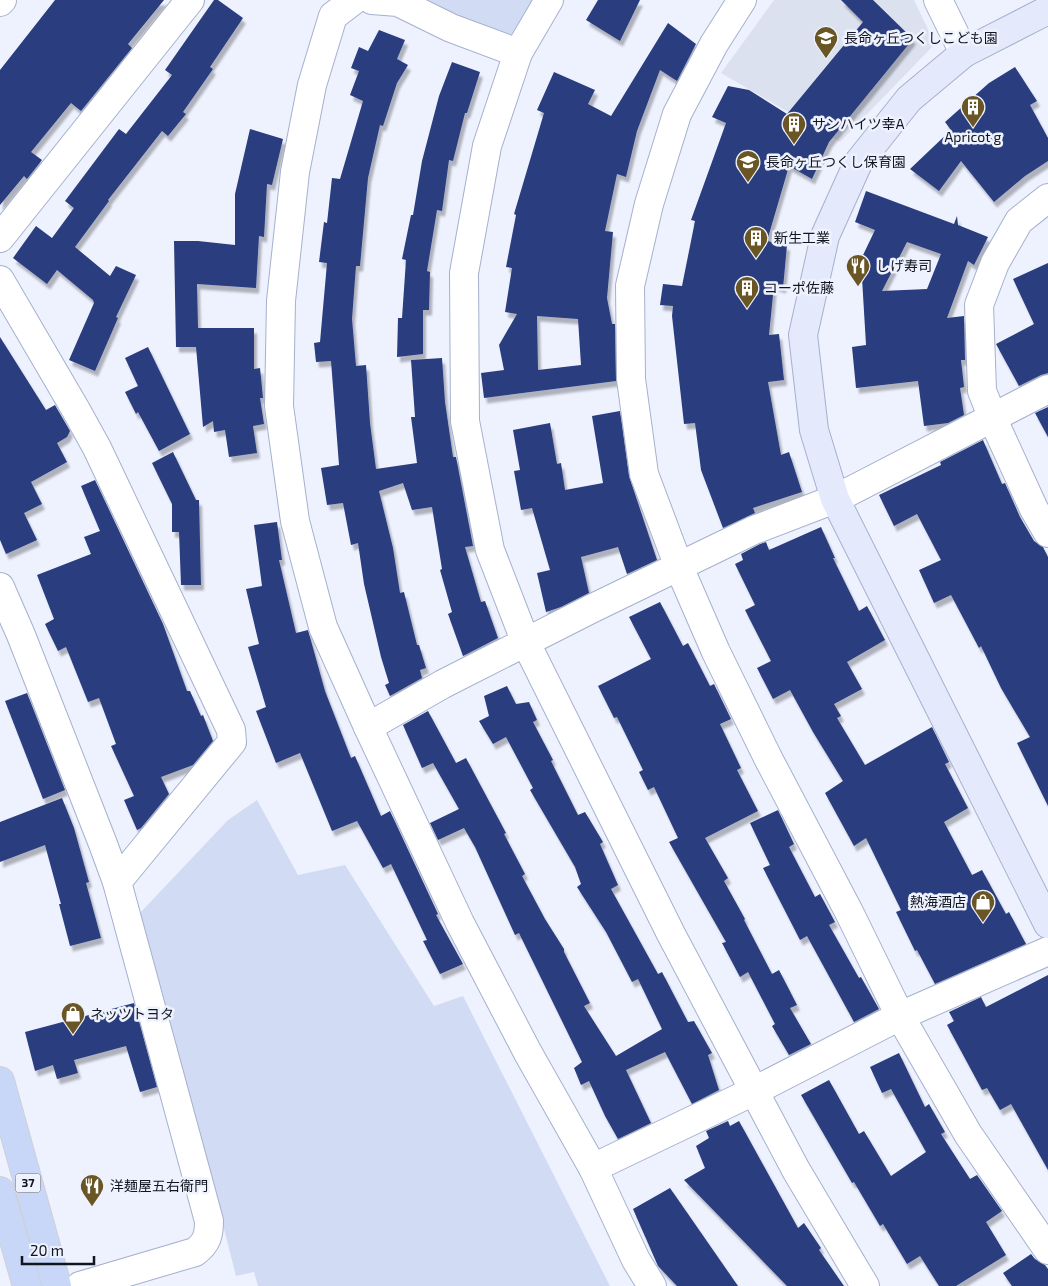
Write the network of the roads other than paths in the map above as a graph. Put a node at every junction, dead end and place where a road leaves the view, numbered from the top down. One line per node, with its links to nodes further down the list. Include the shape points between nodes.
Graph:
1 (190, 0): 11 (street)
2 (354, 0): 20 (street, via 333,16 312,85 295,172 281,301 279,406 295,521 323,627)
3 (372, 0): 8 (street, via 398,2 451,28)
4 (549, 0): 8 (street)
5 (742, 0): 17 (street, via 676,114 649,204 630,286 631,379 644,474)
6 (938, 0): 9 (street)
7 (1048, 10): 9 (street)
8 (518, 53): 19 (street, via 487,146 464,272 465,421 490,550)
9 (964, 53): 15 (street, via 908,99 858,163 825,236 803,334 814,430)
10 (1048, 198): 14 (street, via 1019,221 995,262 979,305 982,391)
11 (0, 238)
12 (0, 280): 21 (street, via 97,448 231,730 232,742)
13 (1048, 389): 14 (street)
14 (992, 417): 15 (street); 16 (street)
15 (835, 499): 17 (street, via 754,530); 22 (street)
16 (1048, 533)
17 (679, 567): 19 (street); 24 (street, via 768,758)
18 (0, 587): 21 (street)
19 (526, 643): 20 (street, via 444,684); 26 (street, via 671,934)
20 (368, 728): 27 (street, via 460,923)
21 (117, 882): 32 (street, via 209,1221 209,1233 204,1245 196,1252)
22 (1048, 924)
23 (1048, 951): 24 (street)
24 (900, 1016): 26 (street); 29 (street, via 968,1134)
25 (0, 1080): 31 (main road, 37)
26 (754, 1091): 27 (street); 34 (street, via 796,1170)
27 (593, 1168): 33 (street, via 636,1260)
28 (0, 1191): 30 (main road, 37)
29 (1048, 1250)
30 (27, 1286)
31 (57, 1286)
32 (80, 1286)
33 (652, 1286)
34 (865, 1286)

